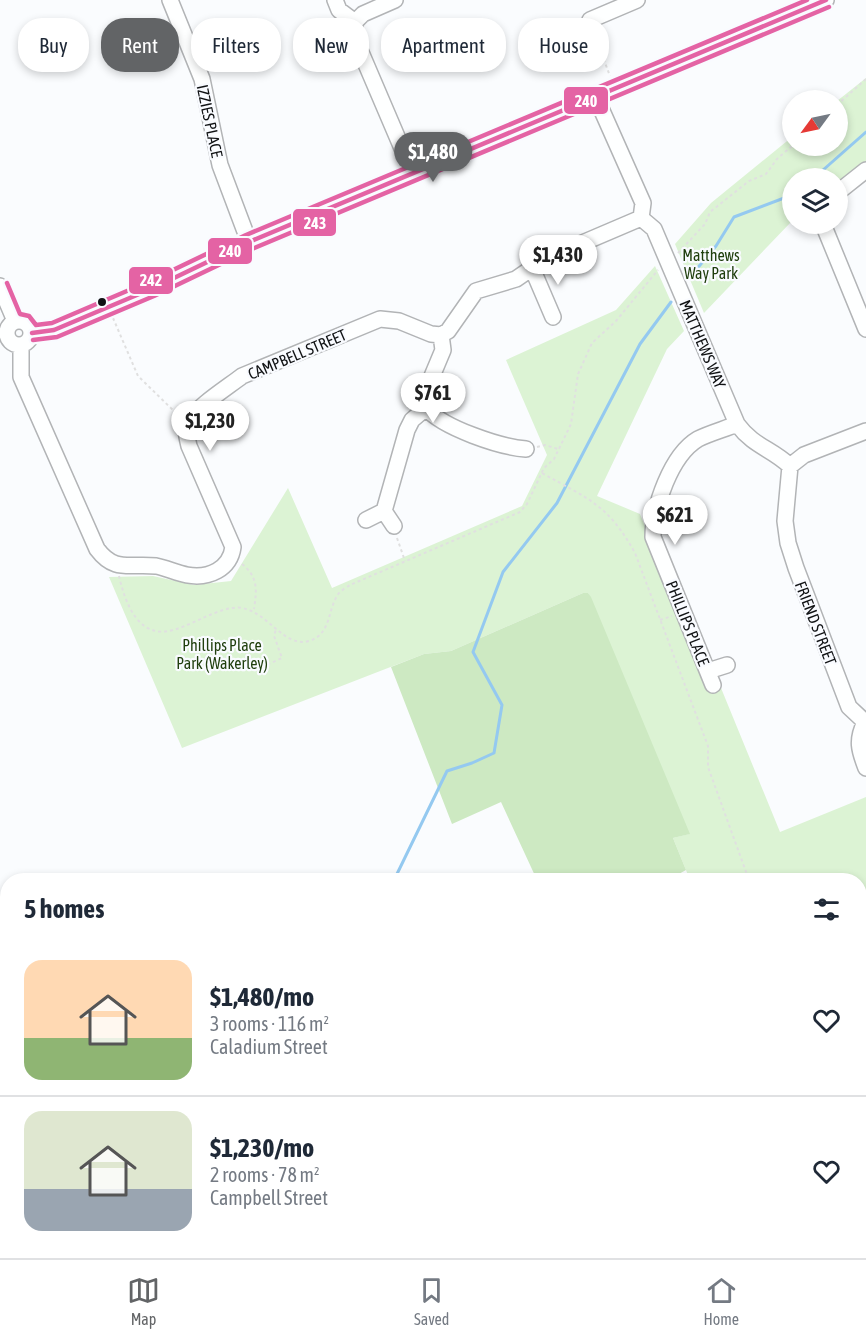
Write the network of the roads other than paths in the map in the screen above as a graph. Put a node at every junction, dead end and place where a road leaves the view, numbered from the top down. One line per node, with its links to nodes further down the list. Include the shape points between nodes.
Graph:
1 (170, 0): 16 (street, IZZIES PLACE, via 202,79 219,165)
2 (335, 0): 6 (street, via 339,10)
3 (395, 0): 7 (street)
4 (637, 0): 8 (street)
5 (826, 0): 10 (street)
6 (350, 18)
7 (359, 18)
8 (595, 18)
9 (369, 71): 12 (street)
10 (595, 95): 12 (street); 14 (street, via 643,203)
11 (866, 170): 13 (street)
12 (413, 174): 16 (street)
13 (848, 184)
14 (641, 218): 17 (street); 27 (street, MATTHEWS WAY, via 654,229)
15 (827, 234): 21 (street)
16 (249, 242): 22 (street, via 54,330)
17 (532, 268): 19 (street); 23 (street, via 516,279 476,291)
18 (0, 286): 20 (street)
19 (553, 317)
20 (15, 321): 22 (street, via 25,322); 24 (street)
21 (866, 329)
22 (32, 333): 25 (street, via 30,341)
23 (441, 335): 25 (street, CAMPBELL STREET, via 399,321 380,320 242,376 194,415 186,434 189,446 233,547 225,567 199,576 157,566 117,566 106,561 97,549 21,377); 26 (street, via 443,350 425,393)
24 (4, 336): 25 (street)
25 (21, 346)
26 (426, 408): 29 (street, via 434,417 495,444); 31 (street, via 407,430)
27 (737, 424): 30 (street, MATTHEWS WAY, via 747,437); 34 (street, PHILLIPS PLACE, via 698,439 683,454 675,464 653,522 653,537 711,678)
28 (866, 431): 30 (street, via 804,455)
29 (526, 449)
30 (790, 466): 35 (street, FRIEND STREET, via 785,521 796,568 849,707)
31 (384, 511): 32 (street); 33 (street)
32 (366, 520)
33 (394, 526)
34 (727, 665)
35 (866, 722): 36 (street, FRIEND STREET, via 859,735 858,749)
36 (866, 768)

